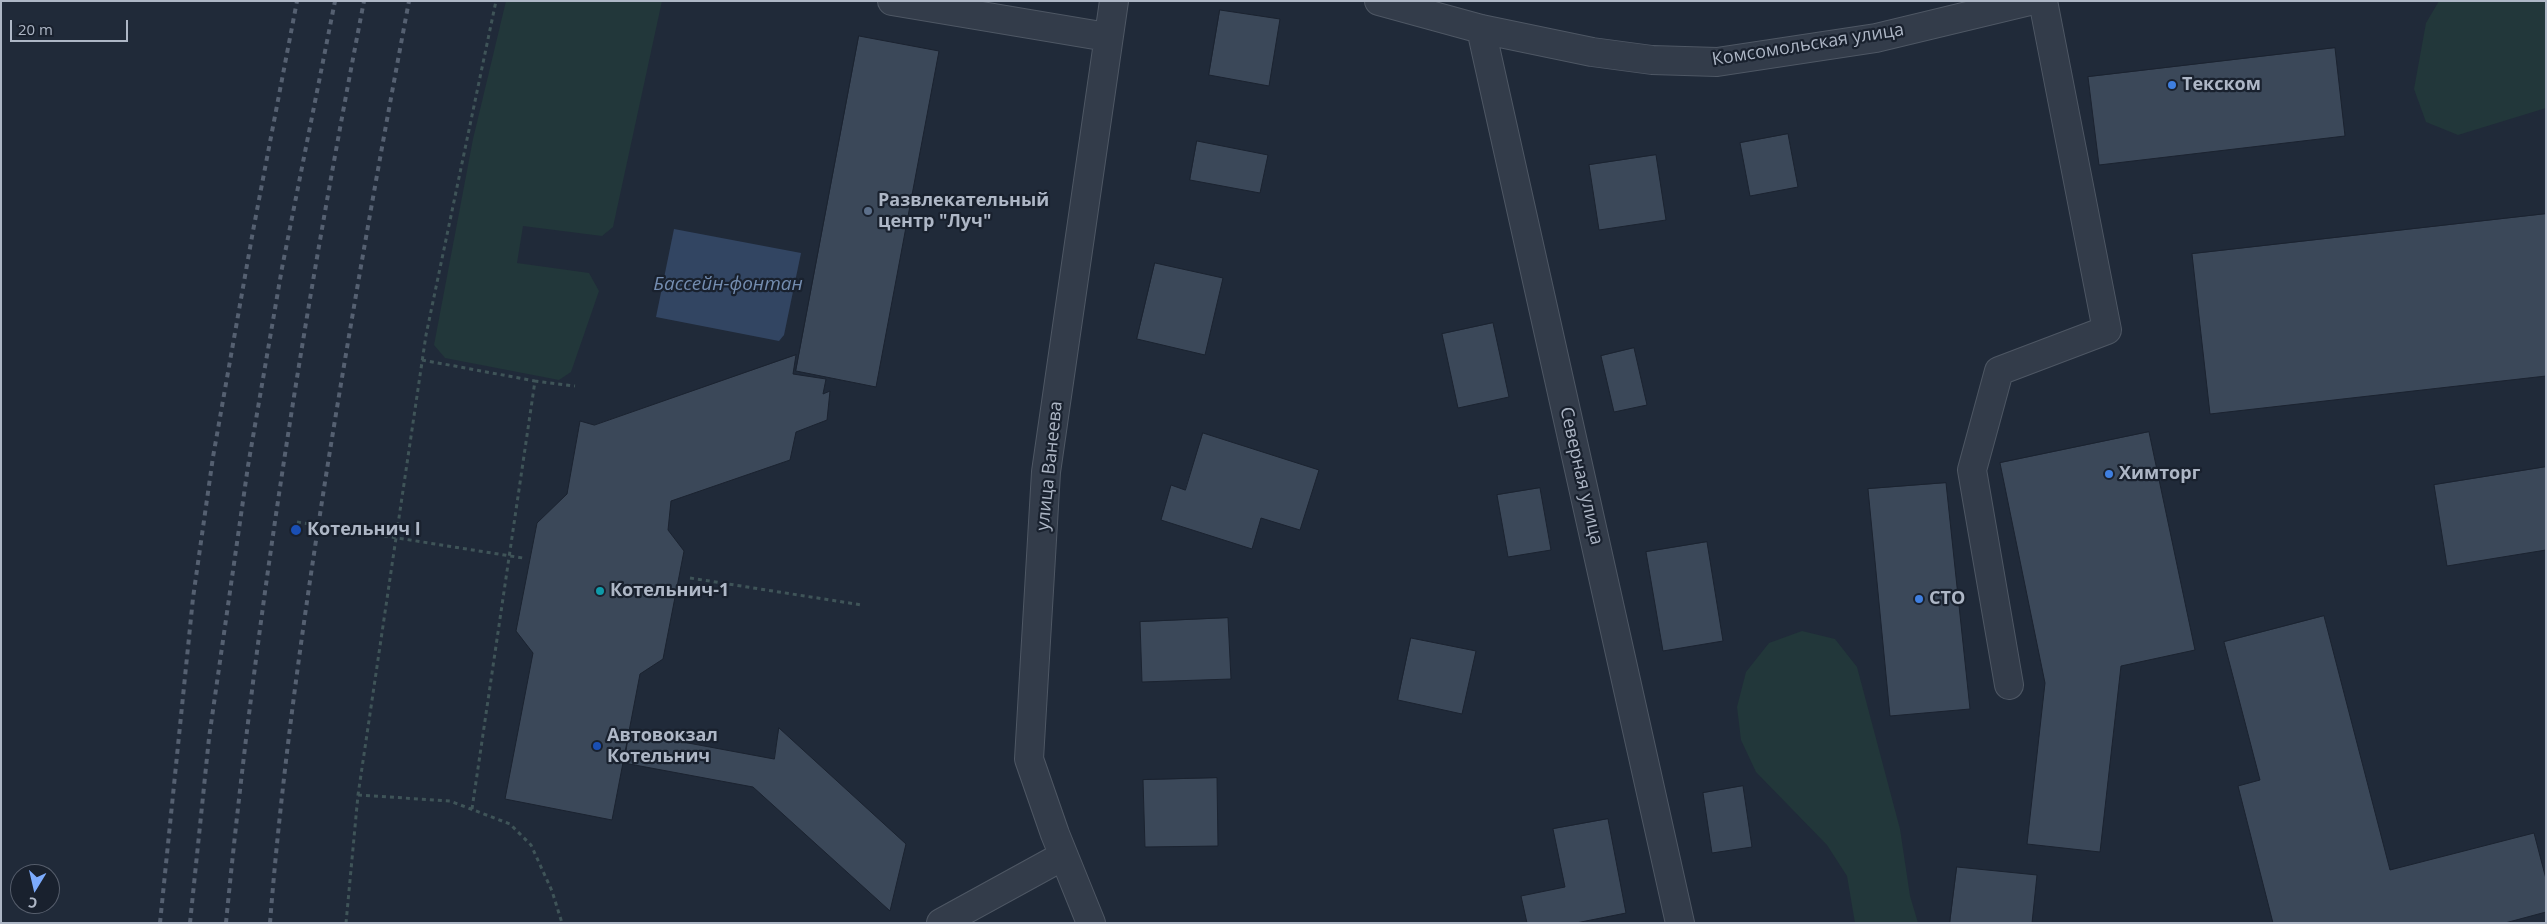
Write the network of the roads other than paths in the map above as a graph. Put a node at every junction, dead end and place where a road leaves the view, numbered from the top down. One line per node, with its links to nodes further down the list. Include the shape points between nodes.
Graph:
1 (892, 1): 7 (street)
2 (1114, 1): 7 (street, улица Ванеева)
3 (1379, 1): 6 (street, Комсомольская улица)
4 (2044, 1): 8 (street, via 2107,330 1999,371 1972,470)
5 (2017, 3): 6 (street, Комсомольская улица, via 1876,38 1717,62 1652,60 1592,52)
6 (1481, 29): 12 (street, Северная улица)
7 (1108, 37): 9 (street, улица Ванеева, via 1046,472 1029,759)
8 (2010, 685)
9 (1063, 856): 10 (street); 11 (street, улица Ванеева)
10 (941, 923)
11 (1091, 923)
12 (1680, 923)

